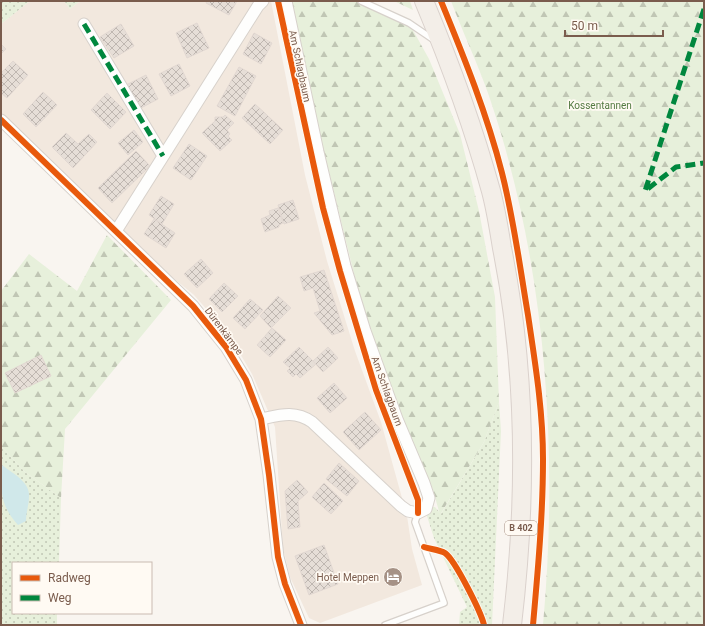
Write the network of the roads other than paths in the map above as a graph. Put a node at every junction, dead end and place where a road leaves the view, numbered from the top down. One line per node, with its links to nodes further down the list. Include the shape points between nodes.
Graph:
1 (263, 1): 8 (street)
2 (286, 1): 11 (street, Am Schlagbaum, via 345,266 396,419 429,498 426,509)
3 (361, 1): 6 (lane, via 409,23)
4 (424, 1): 6 (main road, B 402)
5 (84, 24): 8 (street)
6 (443, 46): 14 (main road, B 402, via 492,193 508,274 519,358 522,407 522,509)
7 (1, 120): 9 (street, Dürenkämpe)
8 (163, 156): 9 (street)
9 (116, 231): 10 (street, Dürenkämpe, via 192,306 226,347 246,380)
10 (261, 419): 11 (street, via 291,413 303,416 401,506); 12 (street, Dürenkämpe, via 278,557 285,584)
11 (418, 513): 13 (lane, via 415,522 444,603)
12 (301, 625)
13 (385, 625)
14 (512, 625)

